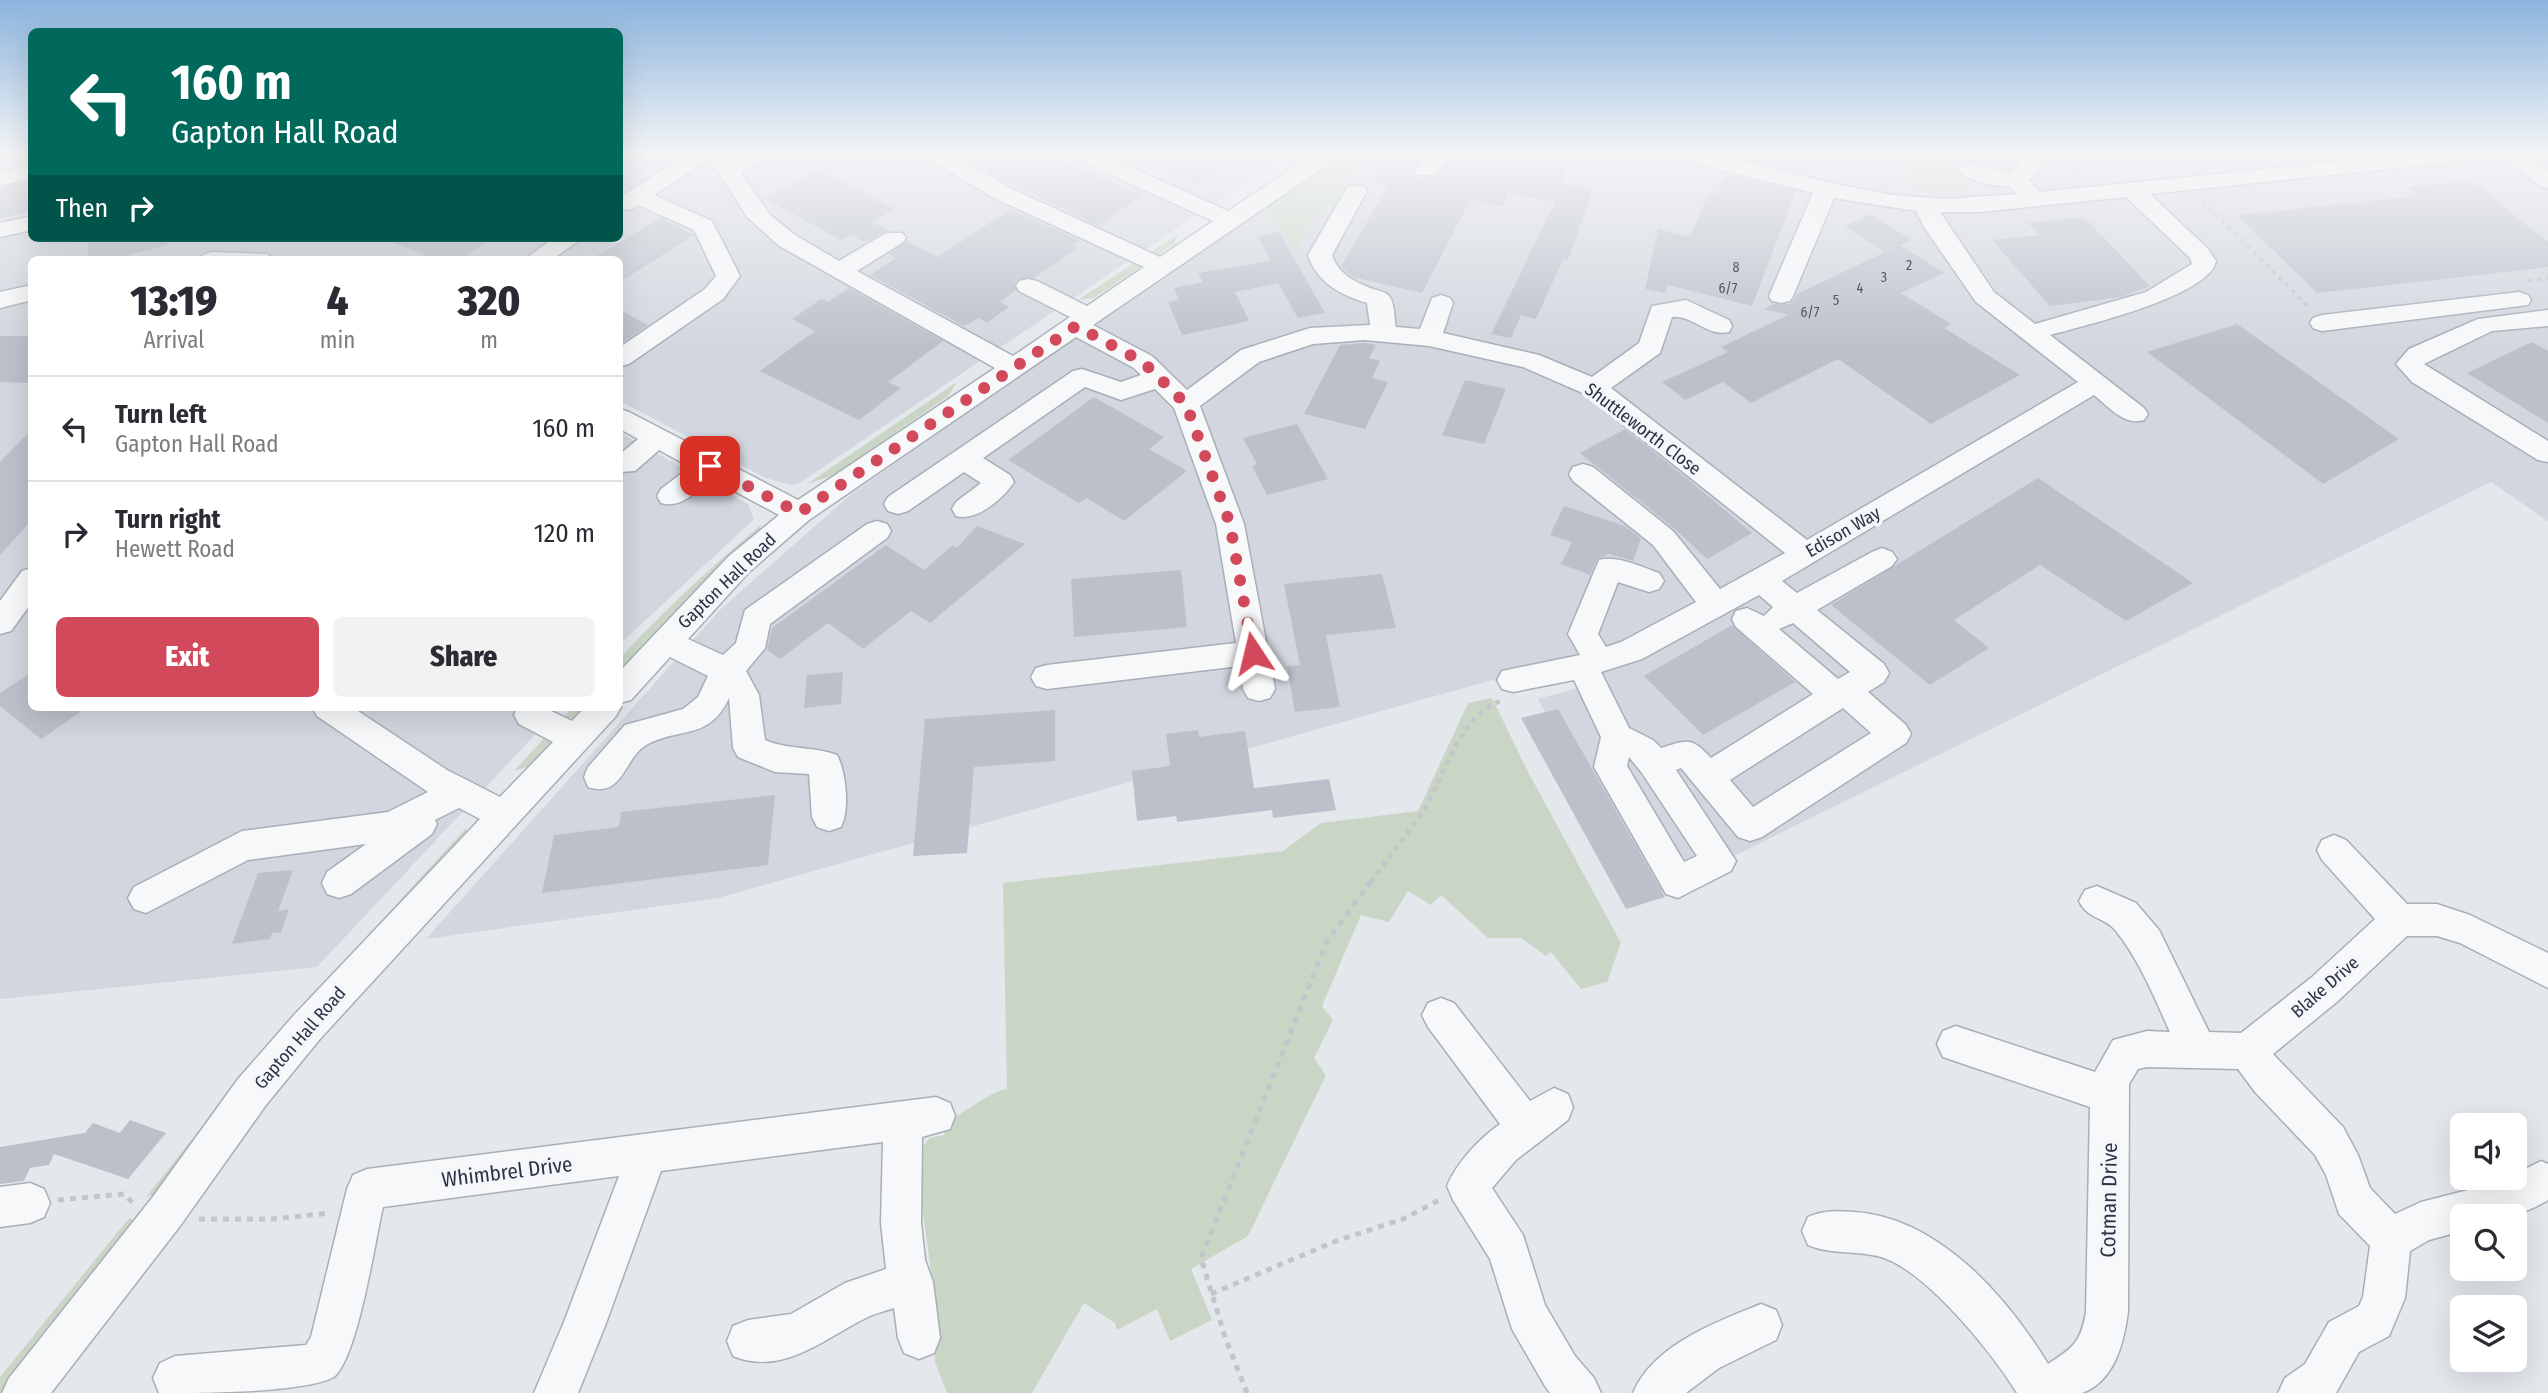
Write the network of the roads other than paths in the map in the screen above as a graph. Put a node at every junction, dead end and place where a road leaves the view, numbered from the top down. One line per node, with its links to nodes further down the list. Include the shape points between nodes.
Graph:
1 (677, 217): 31 (street, via 704,226 729,276 714,294)
2 (760, 217): 17 (street)
3 (1054, 217): 16 (street)
4 (1222, 217): 10 (street)
5 (1233, 217): 10 (street, Gapton Hall Road)
6 (1341, 217): 29 (street, via 1320,255 1321,264 1344,284 1379,299)
7 (1814, 217): 20 (street)
8 (1931, 217): 28 (street, via 1984,297)
9 (2161, 217): 28 (street, via 2200,254 2203,267 2155,297)
10 (1229, 220): 16 (street, Gapton Hall Road)
11 (28, 224): 12 (street)
12 (0, 230)
13 (894, 238): 17 (street)
14 (564, 242): 15 (street)
15 (542, 256)
16 (1163, 267): 26 (street, Gapton Hall Road)
17 (840, 271): 32 (street, via 947,327)
18 (1028, 286): 26 (street)
19 (28, 293): 22 (street)
20 (1781, 296)
21 (2548, 297): 24 (street)
22 (0, 300)
23 (1441, 303): 30 (street)
24 (2322, 314)
25 (2548, 318): 40 (street, via 2487,324 2418,355 2409,364 2421,376)
26 (1083, 322): 32 (street, Gapton Hall Road); 33 (street)
27 (1720, 326): 35 (street, via 1686,308 1661,311 1651,346)
28 (2031, 332): 34 (street)
29 (1384, 334): 30 (street, Shuttleworth Close); 36 (street, Shuttleworth Close, via 1310,336 1250,356)
30 (1429, 338): 35 (street, Shuttleworth Close, via 1530,361)
31 (623, 356)
32 (1014, 369): 48 (street, Gapton Hall Road)
33 (1159, 378): 36 (street); 41 (street, via 1121,391 1082,377)
34 (2096, 383): 37 (street); 50 (street, Edison Way)
35 (1594, 388): 50 (street, Shuttleworth Close)
36 (1186, 404): 59 (street, via 1230,524)
37 (2135, 414)
38 (623, 420): 39 (street)
39 (657, 438): 42 (street); 43 (street)
40 (2548, 453)
41 (964, 459): 46 (street); 47 (street, via 1000,482)
42 (625, 464)
43 (710, 466): 45 (street); 48 (street)
44 (1583, 474): 55 (street, via 1663,538)
45 (671, 496)
46 (898, 504)
47 (966, 509)
48 (799, 513): 58 (street, Gapton Hall Road, via 739,564)
49 (877, 531): 61 (street, via 757,618 750,648)
50 (1806, 554): 52 (street, Edison Way)
51 (1882, 559): 56 (street)
52 (1761, 580): 55 (street, Edison Way); 56 (street)
53 (1649, 581): 60 (street, via 1609,568 1583,634)
54 (28, 584): 57 (street)
55 (1716, 604): 60 (street, Edison Way, via 1631,651)
56 (1796, 608): 66 (street, via 1873,673); 66 (street, via 1753,624)
57 (0, 623)
58 (666, 642): 61 (street); 64 (street, Gapton Hall Road)
59 (1253, 653): 62 (street); 65 (street)
60 (1591, 664): 63 (street, Edison Way); 70 (street)
61 (725, 672): 73 (street, via 710,705 693,719 636,734); 77 (street, via 740,686 749,748 775,759 825,764)
62 (1047, 677)
63 (1513, 680)
64 (623, 688)
65 (1259, 689)
66 (1841, 693): 74 (street); 74 (street, via 1895,734 1750,827)
67 (334, 711): 75 (street)
68 (601, 711): 71 (street, Gapton Hall Road)
69 (530, 715): 71 (street)
70 (1611, 727): 72 (street, via 1642,749); 72 (street, via 1610,767 1678,883 1718,861)
71 (575, 738): 76 (street, Gapton Hall Road)
72 (1654, 764): 74 (street, via 1687,753)
73 (600, 777)
74 (1707, 777)
75 (459, 792): 76 (street); 79 (street); 80 (street, via 393,826 242,846)
76 (503, 815): 98 (street, Gapton Hall Road, via 252,1092 166,1212)
77 (829, 817)
78 (2334, 850): 82 (street)
79 (339, 883)
80 (146, 898)
81 (2097, 901): 86 (street, via 2124,914 2146,942)
82 (2399, 920): 83 (street, via 2437,920 2470,931); 87 (street, Blake Drive, via 2325,989)
83 (2548, 971)
84 (1441, 1014): 100 (street, via 1541,1117 1502,1146 1467,1186 1508,1250 1527,1314 1560,1371)
85 (1956, 1044): 88 (street)
86 (2197, 1048): 87 (street, Cotman Drive); 88 (street, Cotman Drive, via 2126,1054 2110,1081)
87 (2248, 1051): 92 (street, via 2276,1088 2329,1141 2353,1200)
88 (2110, 1095): 102 (street, Cotman Drive, via 2103,1341 2087,1364)
89 (647, 1154): 93 (street, Whimbrel Drive, via 919,1119 901,1223 904,1260); 97 (street, Whimbrel Drive, via 368,1189 330,1346 321,1360 309,1368); 99 (street)
90 (2541, 1181): 92 (street, via 2517,1196 2421,1222)
91 (1822, 1231): 102 (street, via 1863,1232 1898,1242 1933,1267 2011,1345)
92 (2391, 1239): 103 (street, via 2384,1298 2374,1321 2344,1337 2320,1379)
93 (912, 1282): 95 (street, Whimbrel Drive); 96 (street, via 860,1298 796,1335)
94 (1761, 1325): 101 (street, via 1681,1367)
95 (919, 1338)
96 (748, 1341)
97 (174, 1378)
98 (24, 1393)
99 (556, 1393)
100 (1579, 1393)
101 (1655, 1393)
102 (2042, 1393)
103 (2300, 1393)

